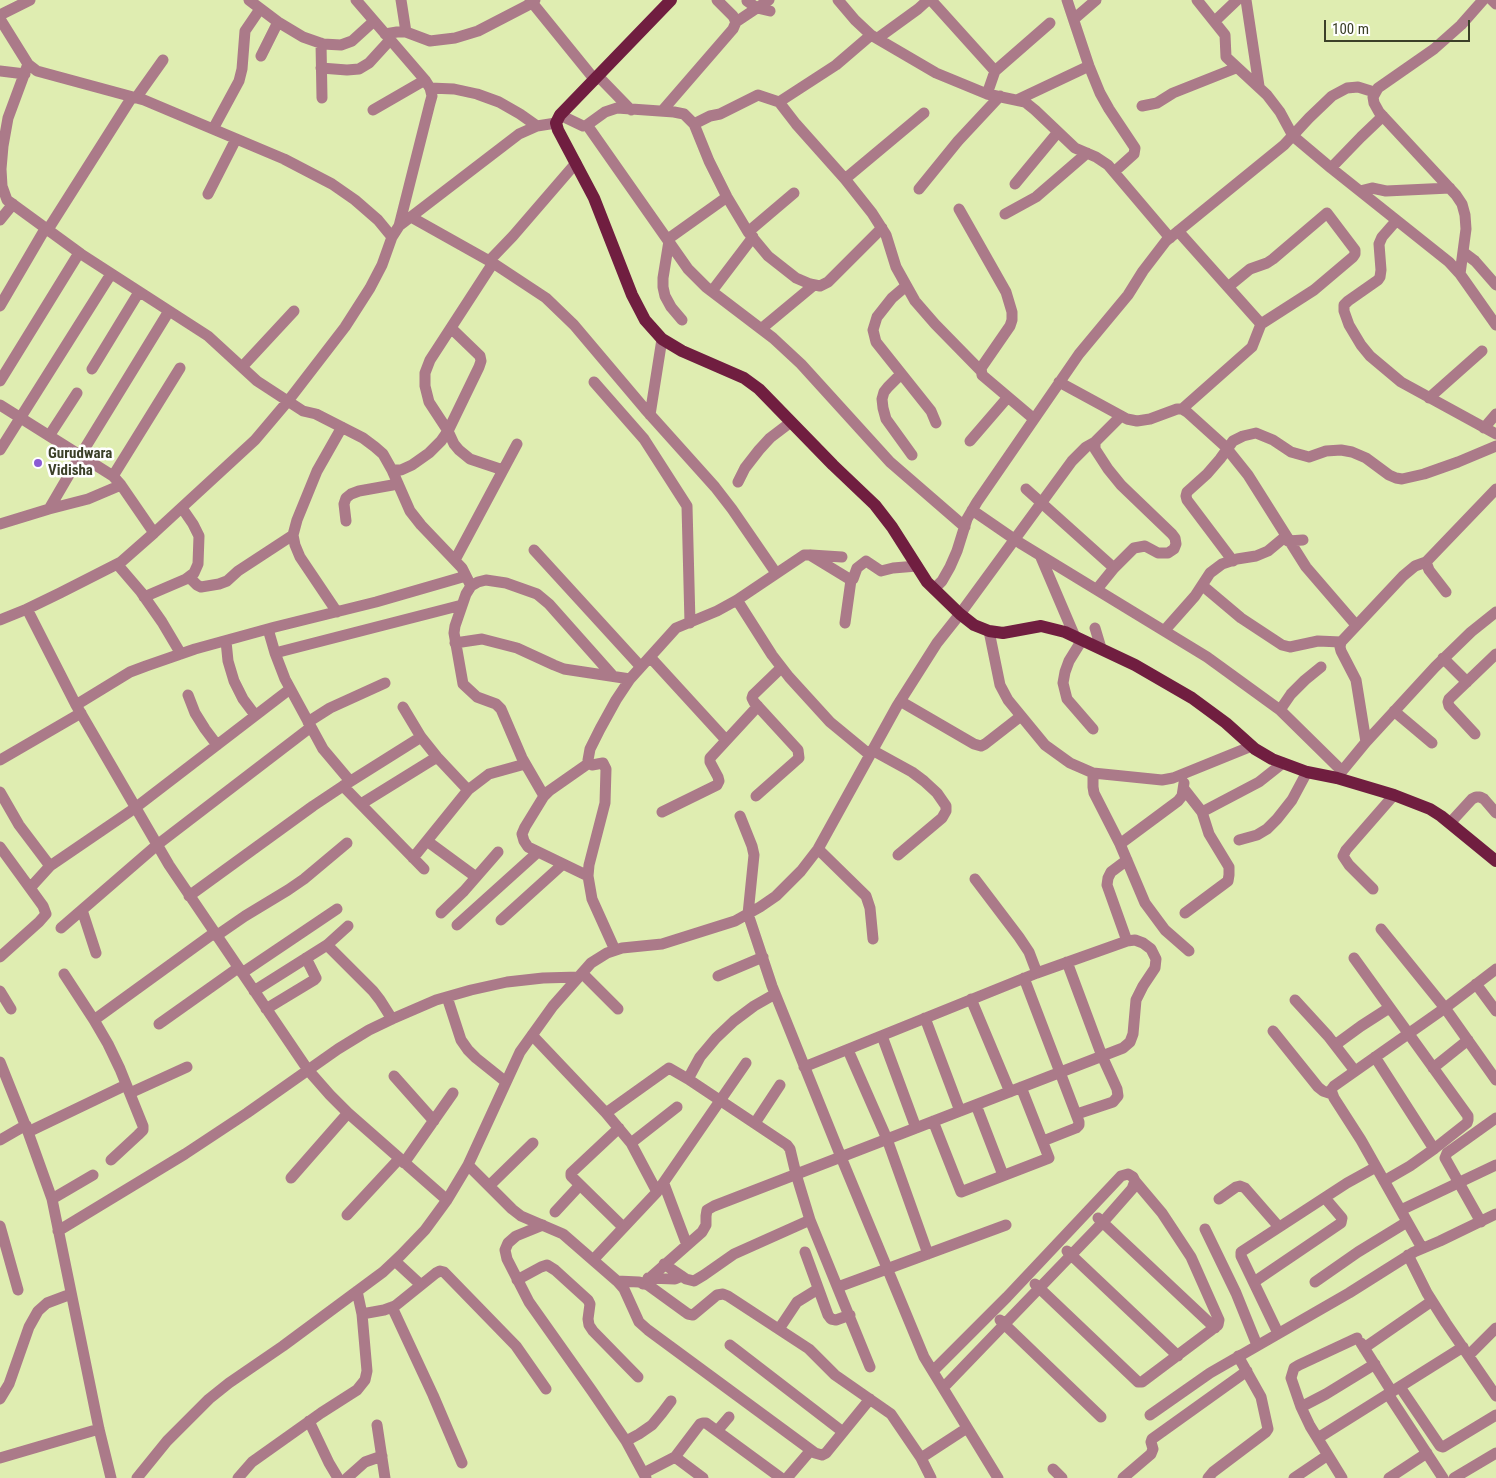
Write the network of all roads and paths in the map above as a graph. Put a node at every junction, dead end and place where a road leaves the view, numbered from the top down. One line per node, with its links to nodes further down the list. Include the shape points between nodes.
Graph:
1 (30, 0): 21 (street)
2 (249, 0): 20 (street)
3 (356, 0): 24 (street)
4 (401, 0): 29 (street)
5 (671, 0): 41 (main road)
6 (717, 0): 27 (street)
7 (838, 0): 31 (street)
8 (1067, 0): 23 (street)
9 (1096, 0): 23 (street)
10 (1197, 0): 25 (street)
11 (1237, 0): 25 (street)
12 (1246, 0): 43 (street)
13 (1483, 0): 44 (street, via 1434,49)
14 (1492, 0): 17 (street)
15 (532, 1): 29 (street, via 478,31 455,38 430,41); 41 (street)
16 (935, 2): 31 (street, via 918,9); 40 (street)
17 (1496, 4)
18 (752, 5): 19 (street); 27 (street)
19 (769, 5)
20 (260, 9): 26 (street); 61 (street, via 245,31 239,82)
21 (0, 15)
22 (0, 19): 38 (street)
23 (1074, 19): 35 (street)
24 (374, 21): 30 (street); 32 (street, via 352,41 341,45)
25 (1215, 21): 37 (street, via 1225,35 1226,57)
26 (278, 22): 32 (street, via 303,37); 33 (street)
27 (736, 22): 54 (street)
28 (1050, 23): 40 (street)
29 (406, 32): 30 (street)
30 (387, 37): 36 (street, via 369,63 347,70); 42 (street)
31 (875, 37): 45 (street, via 936,73); 50 (street)
32 (321, 43): 36 (street)
33 (262, 56)
34 (163, 60): 47 (street)
35 (1089, 66): 49 (street); 68 (street, via 1108,109 1134,148 1134,154)
36 (321, 68): 48 (street)
37 (1236, 68): 43 (street); 51 (street, via 1173,93 1157,103)
38 (26, 69): 39 (street); 47 (street); 77 (street, via 8,118 1,168 2,186)
39 (0, 71)
40 (995, 71): 45 (street)
41 (596, 78): 53 (street); 57 (main road)
42 (427, 84): 52 (street); 60 (street, via 499,102); 83 (street, via 432,96)
43 (1259, 86): 63 (street, via 1280,112)
44 (1374, 92): 56 (street, via 1374,104); 63 (street, via 1358,87 1347,88 1332,96)
45 (987, 94): 46 (street)
46 (1000, 96): 49 (street); 72 (street)
47 (134, 98): 61 (street); 85 (street)
48 (322, 98)
49 (1017, 100): 62 (street, via 1025,102)
50 (779, 102): 58 (street, via 758,95); 69 (street)
51 (1142, 106)
52 (373, 110)
53 (631, 110): 54 (street); 59 (street, via 612,109)
54 (662, 111): 58 (street, via 684,114)
55 (924, 113): 69 (street)
56 (1383, 116): 67 (street); 71 (street)
57 (558, 119): 59 (street); 60 (street); 66 (main road, via 558,130)
58 (694, 124): 76 (street)
59 (587, 125): 89 (street)
60 (537, 126): 80 (street, via 519,134)
61 (213, 129): 64 (street)
62 (1058, 132): 65 (street, via 1074,148); 70 (street)
63 (1293, 136): 67 (street); 86 (street)
64 (236, 139): 75 (street); 88 (street, via 332,184 378,220)
65 (1087, 153): 68 (street, via 1108,164); 79 (street, via 1036,197)
66 (576, 164): 92 (street); 109 (main road, via 594,198 632,294 645,320)
67 (1331, 168): 73 (street)
68 (1114, 172): 86 (street)
69 (845, 179): 84 (street)
70 (1015, 184)
71 (1450, 188): 73 (street, via 1386,191 1372,188); 90 (street, via 1462,204 1465,215)
72 (919, 189)
73 (1360, 191): 82 (street)
74 (794, 193): 87 (street)
75 (208, 194)
76 (727, 197): 87 (street); 89 (street)
77 (13, 204): 81 (street); 85 (street)
78 (958, 209): 114 (street, via 1006,292 1012,312 1010,326)
79 (1005, 214)
80 (411, 217): 83 (street); 92 (street)
81 (1, 218)
82 (1396, 221): 94 (street); 121 (street, via 1379,244 1380,277 1348,301 1344,311 1349,325 1370,356 1400,382)
83 (399, 226): 88 (street)
84 (882, 228): 95 (street, via 828,282); 97 (street)
85 (46, 230): 91 (street); 101 (street)
86 (1174, 234): 98 (street); 118 (street)
87 (751, 235): 95 (street, via 768,256 796,278); 99 (street)
88 (392, 237): 122 (street, via 370,288 345,327)
89 (669, 240): 99 (street, via 688,269); 104 (street, via 663,287 671,307)
90 (1463, 252): 94 (street); 96 (street)
91 (79, 253): 93 (street); 116 (street)
92 (491, 262): 107 (street); 126 (street, via 546,298 574,325)
93 (111, 274): 100 (street); 128 (street)
94 (1460, 274): 106 (street)
95 (814, 285): 108 (street)
96 (1496, 285)
97 (906, 286): 114 (street, via 935,324); 115 (street, via 877,317 873,330 876,342)
98 (1228, 287): 105 (street); 105 (street, via 1250,269 1273,260 1327,212 1355,254 1314,290)
99 (712, 291): 108 (street)
100 (139, 292): 102 (street); 113 (street)
101 (0, 306)
102 (169, 311): 111 (street, via 208,336); 144 (street)
103 (294, 311): 111 (street)
104 (682, 320)
105 (1261, 324): 124 (street, via 1252,347)
106 (1496, 325)
107 (451, 328): 134 (street, via 425,373 429,402); 134 (street, via 480,356 481,361)
108 (761, 329): 158 (street, via 801,364 890,462)
109 (662, 340): 126 (street); 130 (main road, via 744,378)
110 (1482, 351): 121 (street)
111 (242, 366): 122 (street, via 257,381)
112 (180, 368): 147 (street)
113 (92, 369)
114 (981, 371): 120 (street)
115 (902, 374): 131 (street, via 931,411); 143 (street, via 884,392 883,408 886,419)
116 (0, 381)
117 (594, 382): 190 (street, via 644,439 687,506)
118 (1059, 382): 127 (street); 129 (street)
119 (77, 393): 136 (street)
120 (1008, 397): 129 (street); 137 (street)
121 (1429, 398): 133 (street)
122 (288, 401): 132 (street); 153 (street, via 255,440)
123 (0, 405): 128 (street)
124 (1182, 409): 127 (street, via 1137,421); 141 (street)
125 (1496, 414): 133 (street)
126 (650, 415): 174 (street, via 715,487)
127 (1121, 416): 138 (street)
128 (20, 418): 136 (street); 142 (street)
129 (1034, 419): 155 (street)
130 (791, 422): 148 (street, via 758,450); 172 (main road, via 875,505)
131 (936, 423)
132 (342, 428): 145 (street, via 375,447); 160 (street, via 317,471)
133 (1484, 428): 135 (street)
134 (448, 431): 145 (street, via 429,453 412,465); 146 (street, via 463,454)
135 (1496, 434)
136 (49, 436): 144 (street)
137 (970, 441)
138 (1095, 442): 152 (street, via 1078,453); 173 (street, via 1095,449 1112,474 1175,538 1176,544 1168,553 1158,553 1145,546 1134,548)
139 (517, 444): 146 (street)
140 (1496, 446): 141 (street, via 1424,474 1402,479 1389,475 1352,452 1326,451 1302,456 1256,433 1233,441)
141 (1228, 449): 161 (street); 169 (street, via 1186,496)
142 (0, 450)
143 (912, 455)
144 (80, 456): 147 (street); 154 (street)
145 (392, 470): 149 (street)
146 (503, 470): 168 (street)
147 (117, 480): 154 (street, via 88,499); 159 (street)
148 (738, 482)
149 (398, 484): 156 (street, via 351,494 344,504); 168 (street, via 410,511)
150 (1026, 489): 152 (street)
151 (1496, 489): 170 (street)
152 (1042, 503): 162 (street); 173 (street)
153 (182, 508): 159 (street); 175 (street, via 199,536 198,564)
154 (49, 509): 157 (street)
155 (972, 510): 158 (street); 162 (street)
156 (346, 521)
157 (0, 524)
158 (964, 527): 179 (street, via 950,567)
159 (154, 533): 171 (street)
160 (293, 535): 175 (street, via 227,581 201,586); 186 (street, via 300,557)
161 (1287, 539): 163 (street); 169 (street, via 1262,554); 192 (street, via 1315,579)
162 (1015, 540): 166 (street); 187 (street)
163 (1303, 540)
164 (534, 550): 207 (street)
165 (810, 555): 167 (street); 174 (street, via 798,557); 176 (street)
166 (1040, 555): 180 (street); 197 (street)
167 (842, 557)
168 (454, 560): 177 (street)
169 (1233, 560): 178 (street, via 1210,573)
170 (1426, 562): 181 (street); 192 (street, via 1403,576)
171 (117, 564): 182 (street); 185 (street)
172 (917, 566): 176 (street, via 880,570 866,561 857,568); 179 (main road)
173 (1114, 568): 180 (street)
174 (776, 573): 183 (street)
175 (189, 576): 182 (street)
176 (851, 580): 191 (street)
177 (469, 581): 184 (street); 186 (street); 210 (street, via 506,583 537,594)
178 (1202, 586): 196 (street); 199 (street, via 1241,618 1282,645)
179 (934, 589): 187 (main road)
180 (1097, 590): 196 (street)
181 (1446, 592)
182 (144, 597): 203 (street)
183 (737, 600): 190 (street); 208 (street)
184 (462, 605): 200 (street, via 455,626); 202 (street)
185 (27, 609): 189 (street); 219 (street)
186 (337, 612): 194 (street)
187 (960, 614): 195 (main road); 216 (street)
188 (1493, 619): 206 (street, via 1471,632)
189 (0, 620)
190 (690, 623): 205 (street, via 676,628)
191 (845, 623)
192 (1356, 625): 199 (street)
193 (1095, 628): 201 (street)
194 (268, 629): 198 (street); 202 (street)
195 (989, 631): 197 (main road, via 1003,633 1041,626); 223 (street, via 1000,685)
196 (1164, 631): 220 (street)
197 (1079, 638): 201 (main road); 225 (street, via 1063,683 1067,699)
198 (226, 641): 203 (street); 222 (street, via 234,681)
199 (1341, 642): 229 (street, via 1341,651 1356,680)
200 (455, 643): 210 (street, via 482,639 518,648 564,669); 238 (street, via 463,684 501,710)
201 (1101, 648): 232 (main road, via 1192,698)
202 (275, 653): 214 (street)
203 (181, 654): 219 (street, via 130,672)
204 (1496, 654): 212 (street)
205 (650, 657): 207 (street); 228 (street)
206 (1443, 658): 212 (street); 221 (street)
207 (641, 667): 211 (street)
208 (782, 668): 217 (street, via 752,698); 233 (street, via 830,722 846,737)
209 (1321, 668): 220 (street, via 1298,687)
210 (612, 676): 211 (street)
211 (630, 679): 236 (street, via 590,749)
212 (1467, 682): 226 (street, via 1448,702)
213 (385, 683): 224 (street, via 330,708)
214 (290, 689): 222 (street); 224 (street)
215 (188, 695): 231 (street, via 195,713)
216 (900, 701): 223 (street, via 981,746); 233 (street)
217 (758, 706): 228 (street); 249 (street, via 798,750 799,758)
218 (403, 707): 227 (street)
219 (79, 709): 235 (street); 251 (street)
220 (1280, 710): 242 (street)
221 (1394, 711): 229 (street); 230 (street)
222 (255, 716): 231 (street)
223 (1021, 716): 240 (street, via 1045,744)
224 (310, 724): 243 (street); 261 (street)
225 (1092, 729)
226 (1474, 734)
227 (421, 737): 234 (street); 243 (street)
228 (726, 740): 252 (street, via 710,758 718,777 717,785)
229 (1366, 742): 242 (street)
230 (1432, 743)
231 (217, 745): 251 (street)
232 (1252, 746): 237 (main road); 241 (street)
233 (871, 752): 263 (street); 266 (street, via 912,772 937,793 946,806 942,818)
234 (436, 757): 245 (street); 250 (street)
235 (0, 760)
236 (589, 763): 248 (street); 273 (street, via 603,763 606,769 605,803)
237 (1283, 763): 239 (main road); 253 (street, via 1259,782)
238 (525, 764): 245 (street, via 490,774); 248 (street)
239 (1307, 772): 242 (main road); 257 (street, via 1277,820 1257,835)
240 (1093, 773): 241 (street, via 1162,780); 260 (street, via 1094,794)
241 (1185, 774): 244 (street)
242 (1339, 775): 247 (main road)
243 (347, 784): 250 (street); 278 (street)
244 (1184, 789): 253 (street); 260 (street, via 1178,801)
245 (468, 790): 258 (street)
246 (0, 792): 271 (street, via 19,825)
247 (1394, 795): 256 (main road, via 1430,809); 277 (street, via 1343,856)
248 (544, 796): 265 (street, via 522,834 528,847)
249 (756, 796)
250 (362, 804): 267 (street)
251 (135, 808): 261 (street); 271 (street)
252 (662, 812)
253 (1202, 812): 282 (street, via 1209,834 1229,867 1228,881)
254 (1496, 812): 256 (street, via 1484,799 1476,797)
255 (740, 816): 283 (street, via 754,856)
256 (1450, 823): 269 (main road)
257 (1239, 840)
258 (427, 841): 267 (street); 274 (street)
259 (347, 843): 289 (street, via 304,879)
260 (1120, 844): 268 (street)
261 (157, 845): 278 (street); 280 (street)
262 (0, 847): 276 (street)
263 (818, 849): 283 (street, via 789,885); 290 (street, via 866,896)
264 (498, 852): 274 (street)
265 (538, 852): 270 (street); 285 (street)
266 (898, 855)
267 (413, 858): 272 (street)
268 (1127, 860): 291 (street, via 1111,872 1107,885); 294 (street, via 1151,912)
269 (1496, 862)
270 (563, 864): 273 (street); 284 (street)
271 (50, 866): 276 (street)
272 (424, 869)
273 (588, 876): 293 (street, via 592,899)
274 (476, 877): 281 (street)
275 (976, 879): 303 (street, via 1029,952)
276 (30, 888): 296 (street, via 46,914)
277 (1373, 888)
278 (189, 896): 289 (street)
279 (336, 909): 302 (street)
280 (82, 910): 287 (street); 295 (street)
281 (441, 913)
282 (1185, 913)
283 (748, 914): 293 (street, via 662,944); 297 (street)
284 (501, 920)
285 (457, 925)
286 (348, 926): 292 (street)
287 (61, 928)
288 (1380, 929): 316 (street)
289 (215, 935): 302 (street); 323 (street)
290 (873, 939)
291 (1127, 941): 300 (street); 332 (street, via 1135,940 1150,949 1156,959 1155,968 1136,1000 1130,1042)
292 (327, 945): 298 (street); 322 (street, via 373,991)
293 (615, 950): 305 (street, via 591,963)
294 (1188, 951)
295 (96, 953)
296 (0, 957)
297 (762, 957): 306 (street); 311 (street)
298 (306, 958): 310 (street); 318 (street, via 316,978)
299 (1354, 958): 315 (street)
300 (1067, 962): 303 (street); 332 (street)
301 (1496, 969): 308 (street)
302 (240, 970): 310 (street); 324 (street)
303 (1037, 973): 307 (street)
304 (64, 974): 323 (street)
305 (581, 975): 312 (street, via 507,982); 319 (street); 327 (street)
306 (718, 976)
307 (1024, 978): 313 (street); 341 (street)
308 (1476, 984): 316 (street); 320 (street)
309 (0, 991): 317 (street)
310 (254, 991): 318 (street)
311 (775, 994): 337 (street); 343 (street, via 722,1032 700,1057)
312 (447, 997): 322 (street); 345 (street, via 461,1040 476,1058)
313 (971, 999): 321 (street); 348 (street)
314 (1295, 1000): 330 (street)
315 (1389, 1008): 326 (street); 330 (street)
316 (1445, 1008): 326 (street); 329 (street)
317 (11, 1009)
318 (266, 1009): 339 (street)
319 (618, 1009)
320 (1496, 1011)
321 (925, 1018): 328 (street); 354 (street)
322 (392, 1019): 339 (street, via 369,1030)
323 (94, 1020): 347 (street)
324 (159, 1024)
325 (1273, 1031): 350 (street, via 1318,1087)
326 (1408, 1034): 333 (street); 338 (street)
327 (532, 1035): 345 (street); 356 (street)
328 (882, 1036): 331 (street); 364 (street)
329 (1468, 1040): 338 (street); 344 (street)
330 (1335, 1046): 340 (street)
331 (848, 1050): 337 (street); 365 (street)
332 (1102, 1056): 341 (street); 357 (street, via 1118,1096 1113,1102)
333 (1375, 1057): 340 (street); 370 (street)
334 (0, 1062): 362 (street)
335 (746, 1062): 351 (street)
336 (187, 1067): 347 (street)
337 (804, 1067): 371 (street)
338 (1433, 1068): 370 (street, via 1468,1116 1462,1128)
339 (308, 1070): 355 (street); 406 (street, via 185,1154)
340 (1355, 1071): 350 (street, via 1334,1086)
341 (1060, 1072): 348 (street); 357 (street)
342 (394, 1076): 359 (street)
343 (688, 1079): 351 (street); 356 (street, via 669,1068)
344 (1496, 1080)
345 (506, 1082): 374 (street)
346 (780, 1085): 361 (street)
347 (128, 1089): 362 (street); 372 (street, via 143,1130)
348 (1015, 1089): 352 (street); 367 (street)
349 (453, 1093): 359 (street)
350 (1332, 1094): 376 (street)
351 (720, 1100): 361 (street); 386 (street)
352 (976, 1105): 354 (street); 379 (street)
353 (677, 1107): 369 (street)
354 (960, 1111): 360 (street)
355 (348, 1113): 373 (street); 380 (street)
356 (606, 1113): 363 (street)
357 (1077, 1114): 367 (street, via 1079,1125 1076,1128)
358 (1496, 1118): 383 (street, via 1463,1146 1447,1154 1445,1158)
359 (434, 1121): 373 (street)
360 (933, 1121): 364 (street); 379 (street, via 961,1192)
361 (754, 1123): 378 (street, via 787,1145)
362 (27, 1128): 366 (street); 389 (street)
363 (618, 1128): 369 (street); 384 (street, via 571,1173)
364 (916, 1128): 365 (street)
365 (887, 1139): 371 (street); 411 (street)
366 (0, 1140)
367 (1042, 1141): 379 (street, via 1049,1158)
368 (534, 1143): 385 (street)
369 (631, 1143): 386 (street)
370 (1434, 1149): 382 (street)
371 (841, 1157): 378 (street); 417 (street)
372 (111, 1160)
373 (402, 1161): 390 (street); 395 (street)
374 (468, 1165): 385 (street); 390 (street)
375 (1496, 1165): 383 (street)
376 (1376, 1167): 382 (street); 387 (street)
377 (92, 1174): 389 (street)
378 (796, 1174): 396 (street); 408 (street, via 708,1210 702,1232)
379 (1003, 1175)
380 (291, 1178)
381 (1135, 1181): 391 (street, via 1128,1174 1121,1176); 397 (street, via 1132,1189); 438 (street, via 1162,1213 1191,1257 1219,1320)
382 (1384, 1181): 392 (street)
383 (1458, 1182): 392 (street); 399 (street)
384 (580, 1185): 393 (street); 403 (street)
385 (489, 1186): 400 (street, via 521,1216)
386 (661, 1188): 403 (street); 408 (street)
387 (1325, 1198): 404 (street); 422 (street, via 1342,1218 1341,1223)
388 (1219, 1199): 404 (street, via 1236,1187 1245,1188)
389 (52, 1200): 406 (street)
390 (447, 1200): 415 (street, via 425,1230)
391 (1090, 1210): 397 (street); 407 (street)
392 (1401, 1210): 398 (street)
393 (555, 1212)
394 (1496, 1214): 399 (street)
395 (348, 1215)
396 (810, 1220): 418 (street, via 734,1254 694,1280); 426 (street)
397 (1103, 1222): 412 (street); 438 (street)
398 (1407, 1222): 409 (street); 423 (street)
399 (1481, 1222): 409 (street)
400 (543, 1225): 414 (street, via 563,1234); 420 (street, via 516,1236 508,1243 505,1250 507,1259)
401 (1006, 1225): 411 (street)
402 (0, 1226): 429 (street)
403 (623, 1227): 414 (street)
404 (1279, 1227): 422 (street, via 1242,1252)
405 (1205, 1229): 443 (street)
406 (58, 1231): 431 (street)
407 (1059, 1243): 412 (street); 419 (street)
408 (687, 1244): 416 (street)
409 (1422, 1248): 413 (street)
410 (805, 1252): 428 (street)
411 (928, 1254): 417 (street)
412 (1071, 1255): 427 (street); 446 (street)
413 (1408, 1256): 432 (street); 441 (street)
414 (593, 1260): 425 (street)
415 (395, 1261): 424 (street); 430 (street)
416 (664, 1264): 418 (street); 421 (street)
417 (888, 1269): 426 (street); 450 (street, via 924,1357)
418 (682, 1276): 421 (street)
419 (1027, 1276): 427 (street); 434 (street)
420 (517, 1280): 452 (street, via 547,1265 555,1270 588,1300 589,1325); 472 (street)
421 (643, 1281): 425 (street); 440 (street, via 688,1314 723,1294)
422 (1254, 1282): 441 (street)
423 (1315, 1282)
424 (421, 1285): 433 (street); 454 (street, via 440,1271 449,1275 516,1346)
425 (620, 1285): 473 (street, via 643,1326)
426 (838, 1287): 436 (street)
427 (1039, 1288): 437 (street); 446 (street, via 1138,1382)
428 (818, 1289): 436 (street, via 830,1319); 440 (street, via 797,1302)
429 (18, 1290)
430 (357, 1291): 435 (street); 485 (street, via 208,1399)
431 (71, 1294): 457 (street, via 47,1303 38,1311); 468 (street)
432 (1432, 1301): 444 (street); 445 (street)
433 (392, 1307): 435 (street); 481 (street)
434 (992, 1311): 437 (street); 450 (street)
435 (362, 1314): 465 (street, via 365,1380 357,1390)
436 (850, 1315): 449 (street)
437 (1004, 1324): 453 (street); 464 (street)
438 (1215, 1328): 446 (street)
439 (1496, 1328): 445 (street)
440 (779, 1329): 458 (street)
441 (1278, 1333): 443 (street)
442 (730, 1345): 470 (street)
443 (1257, 1345): 447 (street)
444 (1364, 1348): 448 (street); 460 (street, via 1356,1335 1294,1368 1292,1378)
445 (1466, 1351): 455 (street); 456 (street)
446 (1178, 1356)
447 (1238, 1356): 451 (street); 461 (street)
448 (1375, 1364): 455 (street); 460 (street)
449 (870, 1367)
450 (933, 1371): 453 (street)
451 (1247, 1371): 496 (street, via 1152,1439 1151,1454); 497 (street, via 1261,1397 1268,1429)
452 (638, 1377)
453 (943, 1388): 467 (street)
454 (546, 1389)
455 (1393, 1391): 462 (street, via 1443,1447); 471 (street); 475 (street)
456 (1496, 1396)
457 (0, 1399)
458 (870, 1399): 470 (street); 480 (street, via 891,1414)
459 (671, 1400): 472 (street, via 652,1425)
460 (1301, 1407): 471 (street)
461 (1150, 1415)
462 (1496, 1415)
463 (729, 1417): 469 (street)
464 (1101, 1417)
465 (309, 1421): 486 (street, via 252,1462); 487 (street)
466 (377, 1425): 477 (street)
467 (967, 1428): 480 (street); 494 (street)
468 (99, 1429): 479 (street); 484 (street)
469 (717, 1431): 478 (street, via 706,1423 700,1424); 491 (street)
470 (843, 1432): 473 (street, via 822,1455)
471 (1318, 1438): 476 (street)
472 (626, 1441): 483 (street)
473 (811, 1450): 492 (street)
474 (1496, 1453): 502 (street)
475 (1427, 1454): 500 (street); 501 (street)
476 (1328, 1455): 498 (street); 499 (street)
477 (382, 1456): 488 (street, via 365,1462); 489 (street)
478 (675, 1457): 483 (street); 490 (street)
479 (0, 1458)
480 (921, 1458): 493 (street)
481 (462, 1463)
482 (1053, 1470): 495 (street)
483 (645, 1476)
484 (111, 1478)
485 (137, 1478)
486 (238, 1478)
487 (338, 1478)
488 (347, 1478)
489 (385, 1478)
490 (703, 1478)
491 (781, 1478)
492 (787, 1478)
493 (931, 1478)
494 (998, 1478)
495 (1062, 1478)
496 (1123, 1478)
497 (1208, 1478)
498 (1294, 1478)
499 (1342, 1478)
500 (1389, 1478)
501 (1443, 1478)
502 (1454, 1478)

